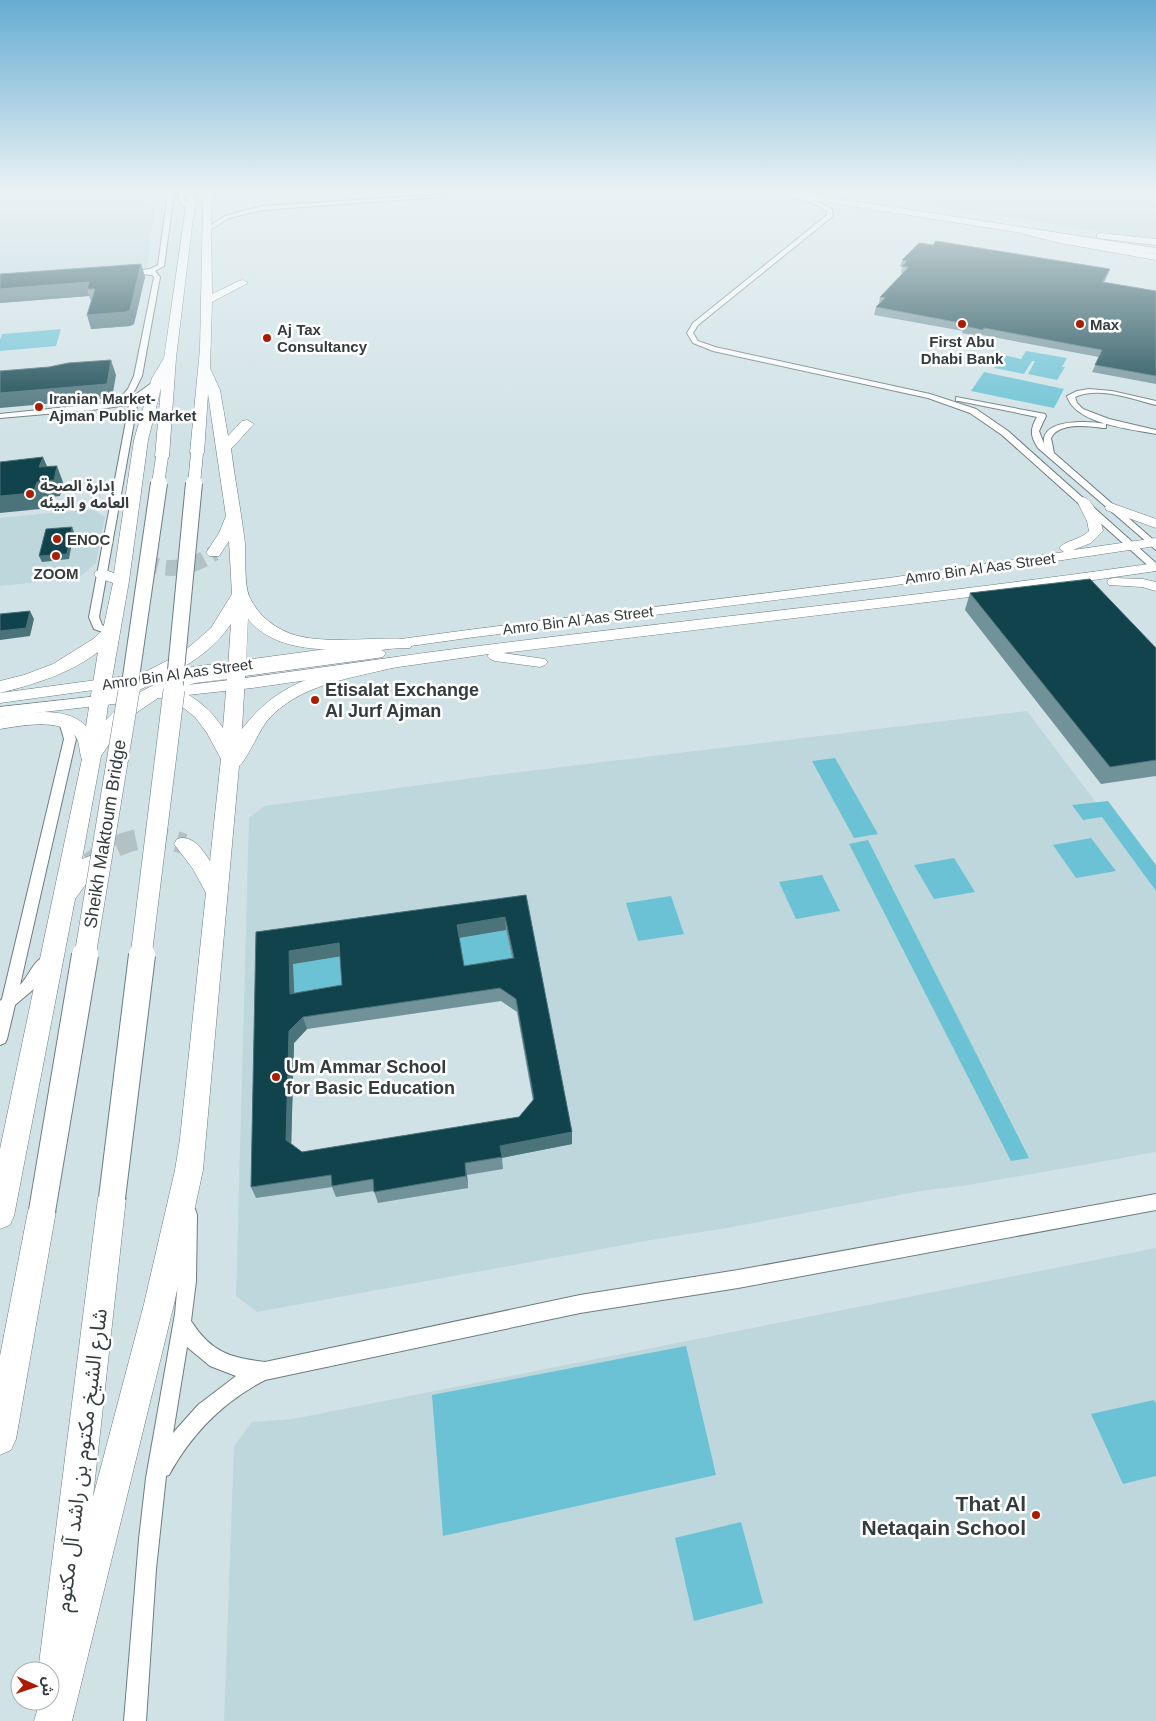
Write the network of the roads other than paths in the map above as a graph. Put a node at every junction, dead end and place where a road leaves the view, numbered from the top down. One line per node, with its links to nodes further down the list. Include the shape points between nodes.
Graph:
1 (128, 273): 6 (street)
2 (154, 273): 15 (street, via 157,277 138,376)
3 (181, 273): 9 (main road)
4 (208, 273): 8 (main road)
5 (758, 273): 12 (street, via 695,324 691,328 691,337 713,349)
6 (118, 274)
7 (243, 283): 8 (main road)
8 (208, 300): 10 (main road)
9 (170, 358): 11 (main road); 73 (main road, Sheikh Maktoum Bridge, bridge, via 162,457 137,642 42,1211)
10 (205, 369): 20 (main road, via 214,390); 21 (main road)
11 (156, 384): 13 (street); 26 (main road, via 141,440)
12 (890, 387): 22 (street, via 1042,416 1034,435); 24 (street, via 946,400 985,418)
13 (135, 400): 15 (street); 23 (street)
14 (1156, 402): 18 (street, via 1096,391 1070,396 1074,407 1096,418)
15 (118, 404): 16 (street)
16 (0, 416)
17 (247, 424): 20 (main road)
18 (1156, 432)
19 (1156, 440): 22 (street, via 1110,427 1073,424 1049,433)
20 (224, 448): 27 (main road)
21 (197, 453): 68 (main road, bridge, via 180,639)
22 (1050, 454): 25 (street)
23 (114, 499): 26 (main road); 35 (street)
24 (1083, 501): 33 (street); 34 (main road, via 1096,531 1089,540 1065,548 1007,558)
25 (1111, 507): 28 (main road); 30 (street)
26 (132, 508): 29 (main road)
27 (233, 513): 31 (main road, via 227,533); 39 (main road)
28 (1156, 524)
29 (128, 536): 32 (main road); 36 (main road)
30 (1155, 544): 33 (main road, Amro Bin Al Aas Street)
31 (214, 553)
32 (143, 560)
33 (1150, 561): 34 (main road, Amro Bin Al Aas Street); 37 (main road, Amro Bin Al Aas Street); 40 (main road, via 969,584)
34 (991, 566): 44 (main road, Amro Bin Al Aas Street)
35 (102, 574): 36 (main road); 42 (street, via 94,621)
36 (121, 580): 42 (main road)
37 (1011, 588): 38 (main road, via 1033,591 1115,582 1143,583); 40 (main road, Amro Bin Al Aas Street)
38 (1156, 588)
39 (240, 594): 44 (main road, via 261,624 289,638 313,643); 48 (main road); 49 (main road, via 212,637)
40 (950, 594): 41 (main road, Amro Bin Al Aas Street)
41 (762, 617): 43 (main road); 45 (main road, Amro Bin Al Aas Street)
42 (111, 632): 49 (main road, via 113,643 124,657 144,668); 50 (main road, via 71,663 39,676); 51 (main road)
43 (754, 632)
44 (404, 644): 48 (main road, via 367,655)
45 (469, 652): 46 (main road); 47 (main road, Amro Bin Al Aas Street)
46 (540, 662)
47 (390, 663): 48 (main road, Amro Bin Al Aas Street); 59 (main road, via 315,682 274,702 252,724)
48 (240, 678): 49 (main road, Amro Bin Al Aas Street); 49 (main road, via 194,678); 59 (main road)
49 (158, 684): 51 (main road, Amro Bin Al Aas Street); 51 (main road, via 127,686); 53 (main road); 57 (main road)
50 (0, 686)
51 (100, 693): 52 (main road, Amro Bin Al Aas Street); 54 (main road, Amro Bin Al Aas Street); 58 (main road)
52 (0, 698)
53 (199, 710): 57 (main road, via 176,704 147,706); 59 (main road, via 214,727)
54 (0, 712)
55 (64, 722): 56 (main road, via 44,719); 58 (main road, via 74,725 84,734); 65 (street, via 70,739)
56 (0, 723)
57 (110, 726): 58 (main road)
58 (91, 762): 63 (main road)
59 (229, 766): 62 (main road)
60 (184, 844): 62 (main road, via 201,864)
61 (90, 864): 63 (main road)
62 (216, 891): 67 (main road)
63 (64, 896): 64 (main road)
64 (54, 946): 65 (street, via 30,984); 70 (main road)
65 (4, 1006): 66 (street)
66 (0, 1036)
67 (189, 1170): 71 (street, via 190,1241); 76 (main road, via 159,1304)
68 (112, 1198): 75 (main road, شارع الشيخ مكتوم بن راشد آل مكتوم)
69 (1156, 1202): 72 (street, via 758,1276 580,1304)
70 (0, 1216)
71 (182, 1323): 72 (street, via 206,1354 223,1364 243,1370); 74 (street)
72 (265, 1371): 74 (street, via 238,1383 214,1401 172,1450)
73 (0, 1439)
74 (156, 1479): 77 (street)
75 (50, 1721)
76 (54, 1721)
77 (135, 1721)

